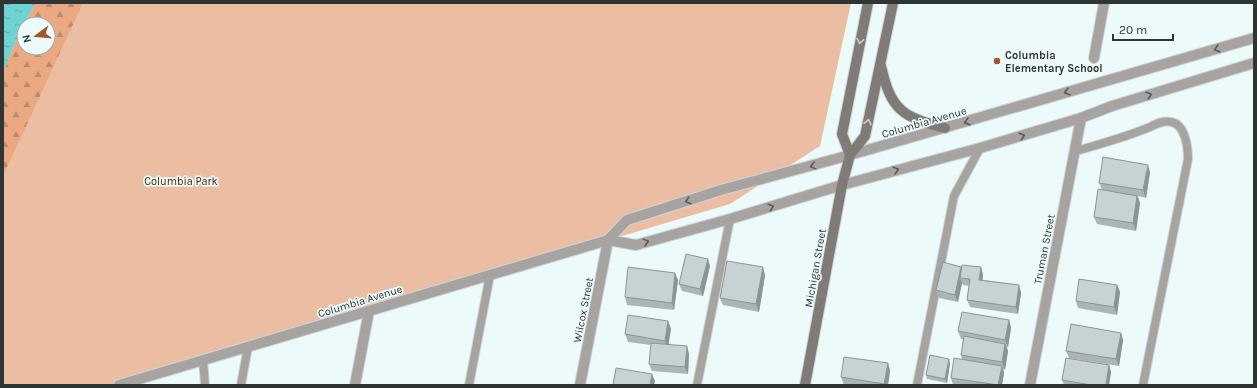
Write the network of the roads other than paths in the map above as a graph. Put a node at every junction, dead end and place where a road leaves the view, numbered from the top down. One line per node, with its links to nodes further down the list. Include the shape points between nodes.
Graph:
1 (868, 3): 12 (main road, one-way to 12, via 842,134)
2 (893, 3): 7 (main road, Michigan Street)
3 (1104, 3): 5 (street)
4 (1254, 38): 9 (street, Columbia Avenue, one-way to 9)
5 (1094, 58)
6 (1254, 63): 8 (street, Columbia Avenue, one-way to 6, via 1112,106)
7 (880, 64): 9 (main road, via 892,100 905,114); 12 (main road, Michigan Street, one-way to 7, via 865,136)
8 (1081, 118): 10 (street, Columbia Avenue, one-way to 8); 11 (street, Truman Street)
9 (945, 128): 12 (street, Columbia Avenue)
10 (980, 148): 13 (street, Columbia Avenue, one-way to 10); 28 (lane, via 954,196)
11 (1076, 151): 29 (street, Truman Street); 30 (lane, via 1168,121 1180,128 1187,145 1188,159)
12 (850, 156): 13 (main road, Michigan Street); 15 (street, Columbia Avenue, one-way to 15, via 721,190 627,220)
13 (842, 185): 14 (street, Columbia Avenue, one-way to 13); 27 (main road, Michigan Street)
14 (730, 219): 15 (street, Columbia Avenue, one-way to 14, via 636,245); 26 (lane)
15 (608, 240): 16 (street, Columbia Avenue); 25 (street, Wilcox Street)
16 (490, 275): 17 (street, Columbia Avenue); 24 (lane)
17 (369, 311): 18 (street, Columbia Avenue); 23 (street)
18 (248, 347): 19 (street, Columbia Avenue); 22 (lane)
19 (203, 360): 20 (street, Columbia Avenue); 21 (lane)
20 (119, 385)
21 (205, 385)
22 (241, 385)
23 (354, 385)
24 (469, 385)
25 (580, 385)
26 (697, 385)
27 (805, 385)
28 (917, 385)
29 (1030, 385)
30 (1143, 385)

